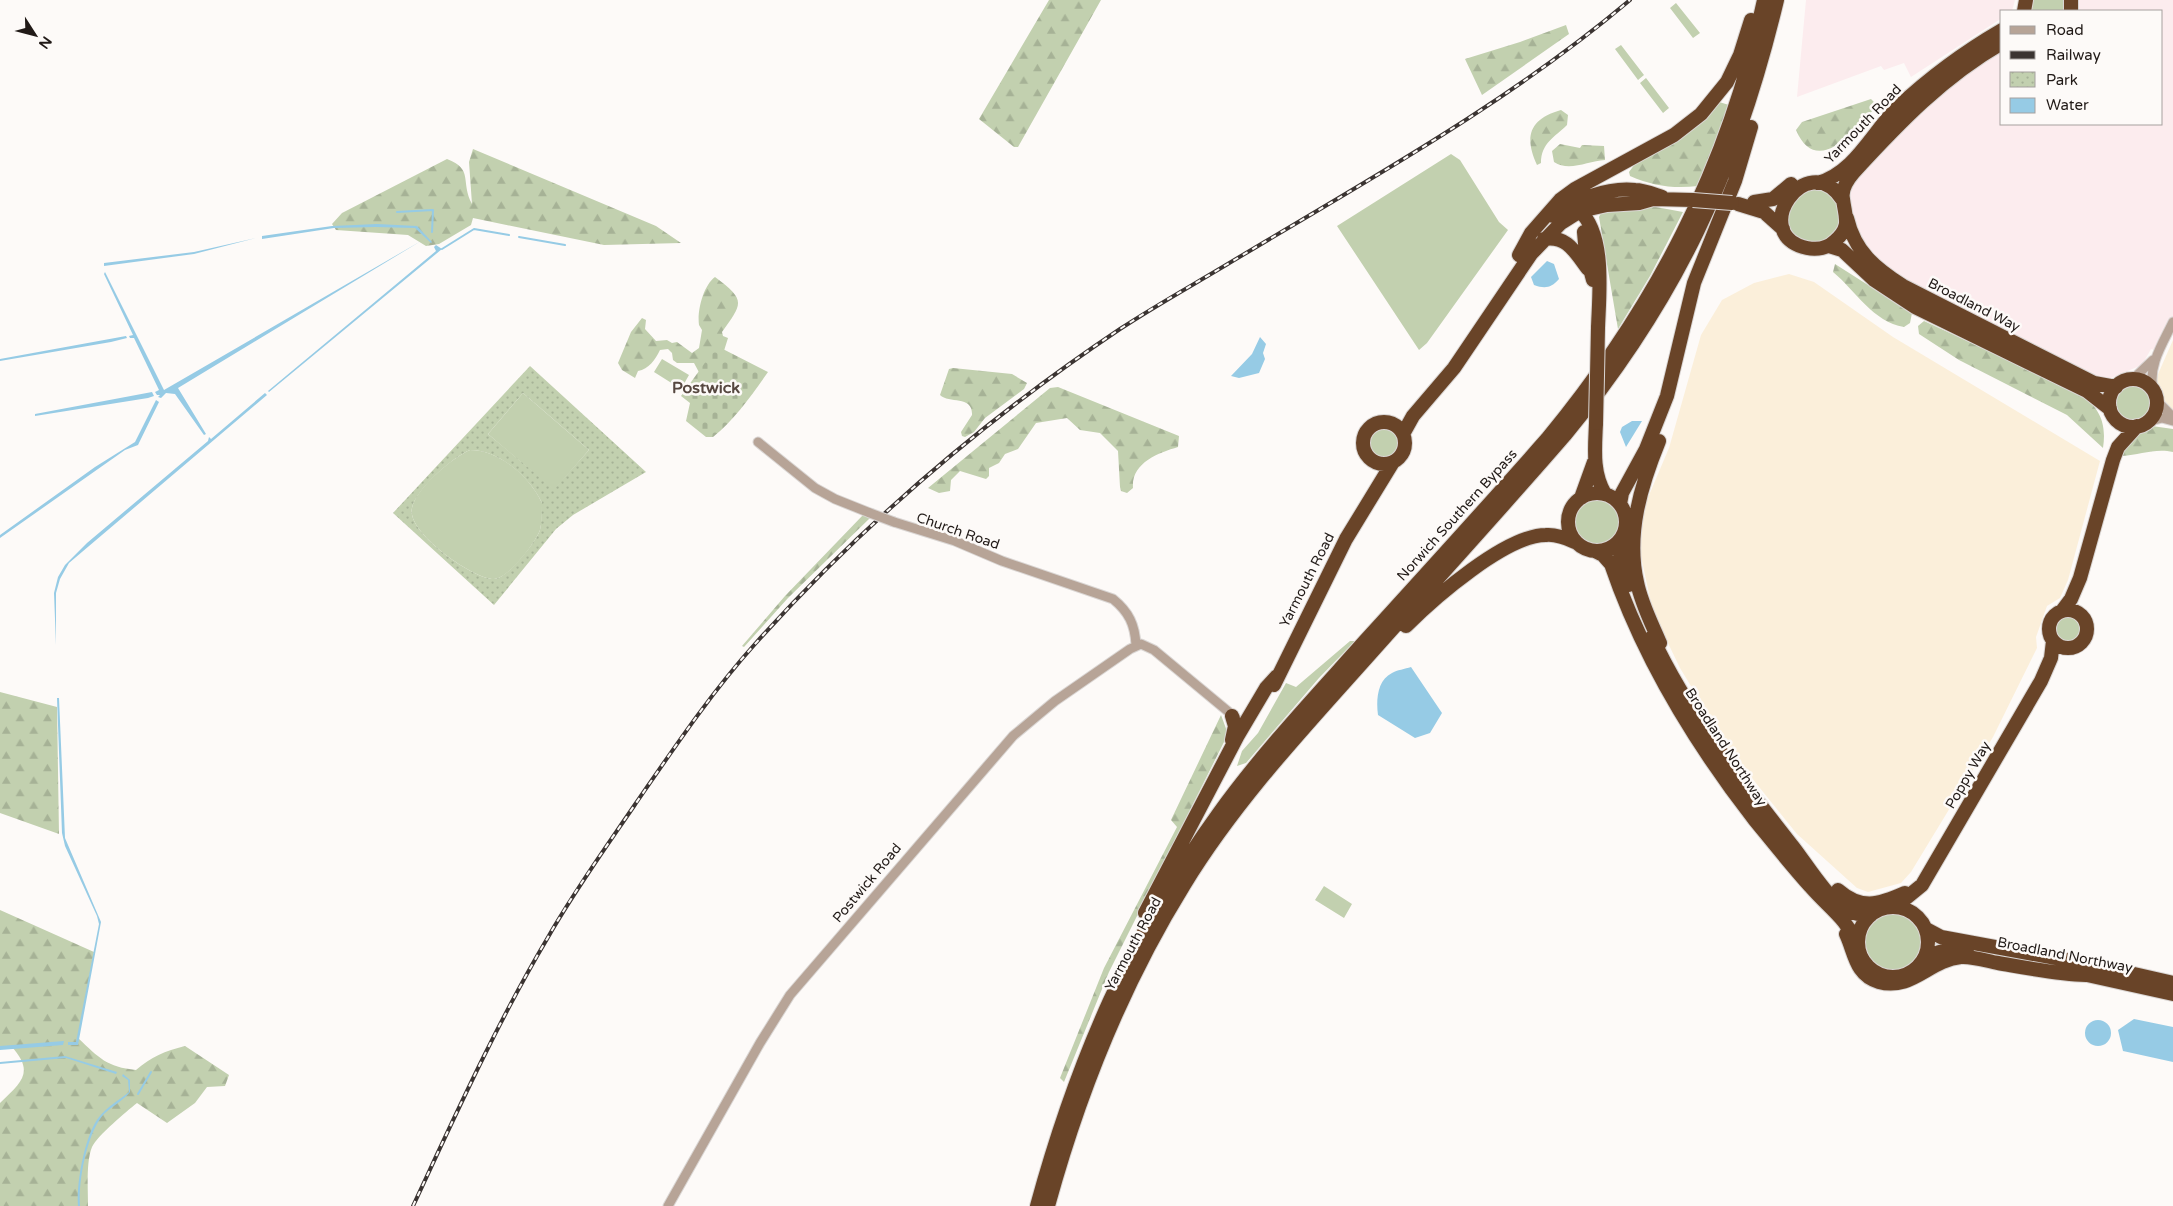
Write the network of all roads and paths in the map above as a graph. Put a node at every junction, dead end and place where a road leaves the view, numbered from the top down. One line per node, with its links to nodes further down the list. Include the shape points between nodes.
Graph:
1 (1756, 0): 8 (highway, via 1740,55 1715,99 1684,129)
2 (1764, 0): 77 (highway, Norwich Southern Bypass, via 1738,100 1716,162 1687,227 1637,318 1581,398 1547,439 1242,782 1171,885)
3 (1777, 0): 5 (highway, Norwich Southern Bypass)
4 (2000, 31): 7 (highway, Yarmouth Road, via 1932,77)
5 (1769, 36): 26 (highway, via 1761,92 1743,154 1704,252); 63 (highway, Norwich Southern Bypass, via 1748,109 1713,201 1674,280 1628,354 1602,391 1527,479)
6 (2000, 44): 15 (highway, Yarmouth Road, via 1913,108 1854,172)
7 (1881, 125): 9 (highway, Yarmouth Road, via 1845,169); 16 (highway, via 1835,170 1800,179 1773,199)
8 (1629, 160): 10 (highway); 11 (highway, via 1620,173)
9 (1818, 183): 14 (highway, Yarmouth Road, via 1801,186); 15 (highway, Yarmouth Road, via 1832,187)
10 (1586, 184): 18 (highway); 23 (highway, via 1560,200 1531,233)
11 (1623, 190): 12 (highway, Yarmouth Road); 13 (highway, via 1630,195); 18 (highway, Yarmouth Road)
12 (1668, 198): 13 (highway, Yarmouth Road); 17 (highway, Yarmouth Road, bridge)
13 (1653, 199): 18 (highway, Yarmouth Road, via 1638,204 1612,204)
14 (1786, 199): 16 (highway, Yarmouth Road, via 1772,204); 20 (highway, via 1782,212)
15 (1842, 199): 19 (highway)
16 (1754, 202): 17 (highway, Yarmouth Road)
17 (1738, 204): 20 (highway, Yarmouth Road, via 1764,212)
18 (1582, 210): 21 (highway, Yarmouth Road); 23 (highway, Yarmouth Road, via 1562,208); 24 (highway, via 1586,254); 25 (highway, via 1601,275)
19 (1847, 217): 22 (highway, via 1842,234); 31 (highway, Broadland Way, via 1863,255 1903,286 2094,383)
20 (1783, 228): 22 (highway, Yarmouth Road, via 1791,240 1803,247)
21 (1544, 239): 24 (highway, via 1564,240); 27 (highway, Yarmouth Road)
22 (1829, 246): 34 (highway, Broadland Way, via 1842,250 1868,276 1900,298 2087,391)
23 (1519, 254): 27 (highway, Yarmouth Road)
24 (1592, 273): 25 (highway)
25 (1599, 308): 43 (highway, bridge)
26 (1687, 312): 46 (highway, via 1667,396 1646,449 1622,493); 58 (highway, via 1676,385 1636,506 1635,529 1636,582)
27 (1487, 316): 33 (highway, Yarmouth Road, via 1454,368)
28 (2173, 322): 29 (street)
29 (2157, 354): 30 (street); 32 (street, via 2151,376)
30 (2133, 379): 31 (highway); 32 (highway, via 2144,382)
31 (2116, 387): 34 (highway, via 2110,397)
32 (2155, 394): 35 (street); 37 (highway, via 2154,413)
33 (1425, 400): 36 (highway, Yarmouth Road); 38 (highway, Yarmouth Road)
34 (2113, 414): 37 (highway, via 2124,425); 40 (highway, via 2118,428)
35 (2173, 419): 37 (street, via 2162,418)
36 (1388, 423): 38 (highway); 41 (highway, via 1376,424 1365,434 1364,450)
37 (2142, 424): 40 (highway)
38 (1403, 434): 42 (highway, via 1403,452)
39 (758, 442): 55 (street, Church Road, bridge, via 815,488 834,499 1113,599 1126,610 1133,625)
40 (2118, 447): 51 (highway)
41 (1372, 460): 42 (highway, via 1384,464); 47 (highway, Yarmouth Road, via 1371,484)
42 (1393, 462): 47 (highway, Yarmouth Road)
43 (1594, 462): 44 (highway); 45 (highway)
44 (1605, 494): 45 (highway, via 1593,493); 46 (highway)
45 (1581, 498): 49 (highway, via 1569,517 1570,532)
46 (1620, 504): 48 (highway, via 1627,521)
47 (1353, 526): 57 (highway, Yarmouth Road)
48 (1621, 539): 50 (highway, via 1609,548); 58 (highway, Broadland Northway, via 1620,560 1624,571 1656,645)
49 (1575, 542): 50 (highway); 63 (highway, via 1558,536 1539,535 1479,564 1436,598)
50 (1595, 551): 68 (highway, Broadland Northway, via 1611,564 1658,668 1702,746 1754,819)
51 (2080, 578): 52 (highway, via 2071,600); 53 (highway, via 2080,607)
52 (2062, 611): 53 (highway, via 2074,610); 54 (highway, via 2051,621 2049,632)
53 (2084, 617): 56 (highway, via 2088,628 2085,640)
54 (2053, 641): 56 (highway); 59 (highway, Poppy Way, via 2051,658)
55 (1136, 645): 61 (street, via 1154,650); 78 (street, Postwick Road, via 1055,701 1013,736 795,989 760,1043)
56 (2070, 649): 59 (highway, Poppy Way)
57 (1277, 676): 60 (highway, Yarmouth Road); 62 (highway, Yarmouth Road, via 1273,691 1257,718 1251,725)
58 (1677, 680): 66 (highway, Broadland Northway, via 1723,757)
59 (2041, 681): 65 (highway, Poppy Way)
60 (1253, 710): 61 (street); 62 (highway, Yarmouth Road)
61 (1230, 714): 62 (street); 64 (highway, via 1235,730)
62 (1245, 724): 64 (highway)
63 (1302, 728): 80 (highway, Yarmouth Road, via 1258,780 1209,848 1180,890 1143,957 1089,1076)
64 (1224, 762): 77 (highway, via 1134,935)
65 (1976, 794): 66 (highway, via 1956,818 1911,889 1886,900 1863,904 1848,899); 67 (highway, Poppy Way)
66 (1787, 839): 70 (highway, Broadland Northway, via 1840,904 1857,914)
67 (1922, 885): 69 (highway, Poppy Way); 71 (highway, Poppy Way, via 1918,910)
68 (1811, 888): 72 (highway, Broadland Northway, via 1844,919); 74 (highway, via 1845,932 1858,966 1880,982 1897,984 1908,981 1941,960 1962,957)
69 (1895, 907): 70 (highway); 71 (highway, via 1914,914)
70 (1871, 915): 72 (highway, via 1859,933)
71 (1923, 925): 73 (highway, via 1928,945); 75 (highway, Broadland Northway, via 1941,937)
72 (1858, 944): 73 (highway, via 1866,965 1884,977 1906,975)
73 (1923, 961): 74 (highway, Broadland Northway, via 1934,952 1955,949)
74 (2086, 974): 76 (highway, Broadland Northway)
75 (2173, 983)
76 (2173, 994)
77 (1104, 1011): 79 (highway, via 1066,1107)
78 (668, 1206)
79 (1037, 1206)
80 (1048, 1206)

